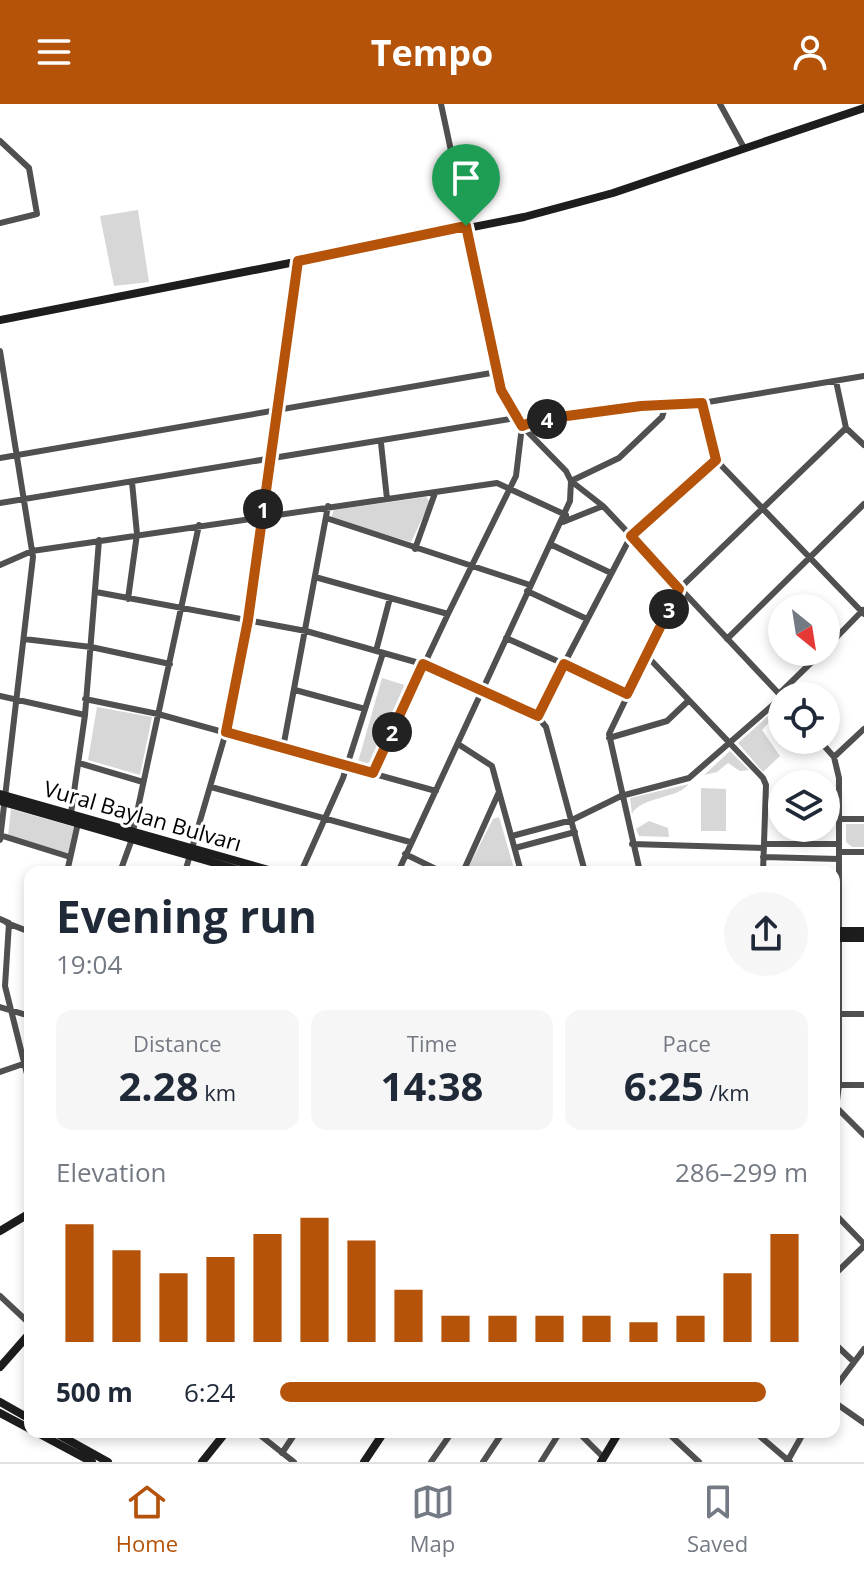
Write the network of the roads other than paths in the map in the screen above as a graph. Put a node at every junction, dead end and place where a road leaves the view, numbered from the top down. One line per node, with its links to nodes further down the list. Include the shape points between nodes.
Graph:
1 (441, 104): 7 (street)
2 (720, 104): 5 (street)
3 (864, 108): 5 (street)
4 (0, 141): 6 (street, via 29,168 37,214)
5 (743, 146): 7 (street, via 613,193)
6 (1, 221)
7 (466, 226): 8 (street); 12 (street)
8 (298, 261): 9 (street); 17 (street)
9 (0, 320)
10 (0, 351): 11 (street)
11 (1, 363): 23 (street)
12 (497, 372): 17 (street); 18 (street)
13 (864, 376): 14 (street)
14 (836, 381): 15 (street); 20 (street)
15 (702, 403): 16 (street); 25 (street)
16 (666, 405): 19 (street); 27 (street, via 662,417 619,458)
17 (278, 411): 23 (street); 26 (street)
18 (516, 418): 19 (street); 21 (street)
19 (522, 426): 27 (street); 29 (street, via 518,471)
20 (846, 428): 22 (street); 37 (street)
21 (381, 443): 26 (street); 31 (street)
22 (864, 445)
23 (18, 455): 24 (street); 32 (street)
24 (0, 458)
25 (716, 460): 37 (street); 43 (street)
26 (270, 461): 28 (street); 38 (street)
27 (571, 481): 36 (street); 40 (street)
28 (132, 482): 32 (street); 42 (street)
29 (510, 487): 30 (street, via 497,483); 40 (street); 50 (street)
30 (435, 493): 31 (street); 46 (street)
31 (387, 499): 35 (street)
32 (24, 500): 33 (street); 47 (street)
33 (0, 503)
34 (864, 504): 48 (street)
35 (328, 506): 38 (street); 39 (street)
36 (603, 506): 40 (street); 43 (street)
37 (763, 511): 48 (street); 54 (street)
38 (262, 515): 41 (street); 62 (street)
39 (326, 518): 46 (street); 52 (street)
40 (565, 518): 45 (street)
41 (199, 525): 42 (street); 58 (street)
42 (137, 534): 44 (street); 57 (street)
43 (631, 536): 51 (street); 54 (street)
44 (99, 540): 47 (street); 55 (street)
45 (552, 545): 51 (street); 53 (street)
46 (415, 549): 50 (street)
47 (32, 551): 49 (street); 66 (street)
48 (809, 557): 59 (street); 67 (street)
49 (0, 565)
50 (473, 565): 53 (street); 60 (street)
51 (611, 573): 61 (street)
52 (315, 577): 56 (street); 63 (street)
53 (529, 588): 61 (street); 65 (street)
54 (679, 589): 67 (street); 70 (street)
55 (96, 592): 57 (street); 68 (street)
56 (390, 598): 60 (street); 69 (street)
57 (128, 599): 58 (street)
58 (182, 610): 62 (street); 71 (street)
59 (863, 612): 64 (street)
60 (448, 614): 72 (street)
61 (587, 619): 73 (street)
62 (248, 620): 63 (street); 90 (street)
63 (306, 631): 69 (street); 78 (street)
64 (840, 634)
65 (506, 638): 73 (street); 77 (street)
66 (24, 639): 68 (street); 81 (street)
67 (727, 639): 75 (street)
68 (91, 647): 71 (street); 82 (street)
69 (380, 652): 72 (street); 85 (street)
70 (646, 655): 79 (street); 83 (street)
71 (170, 664): 86 (street)
72 (423, 664): 77 (street); 102 (street)
73 (564, 664): 79 (street); 88 (street)
74 (809, 666): 76 (street)
75 (768, 682)
76 (794, 682)
77 (481, 689): 88 (street); 92 (street)
78 (295, 690): 85 (street); 96 (street)
79 (627, 694): 91 (street)
80 (0, 696): 81 (street)
81 (17, 699): 87 (street); 95 (street)
82 (85, 699): 86 (street); 87 (street)
83 (688, 701): 91 (street, via 667,721); 93 (street)
84 (768, 708): 93 (street)
85 (365, 709): 100 (street)
86 (158, 714): 90 (street); 103 (street)
87 (85, 715): 99 (street)
88 (538, 716): 113 (street, via 546,727)
89 (864, 729): 98 (street)
90 (226, 732): 96 (street); 104 (street)
91 (609, 738): 107 (street)
92 (458, 744): 105 (street); 106 (street, via 489,761)
93 (731, 744): 107 (street, via 689,778); 122 (street, via 766,785)
94 (0, 747): 95 (street)
95 (11, 748): 108 (street)
96 (283, 748): 100 (street)
97 (831, 754): 98 (street)
98 (834, 757): 101 (street)
99 (79, 763): 103 (street); 109 (street)
100 (348, 765): 102 (street); 110 (street)
101 (837, 770)
102 (373, 773): 105 (street)
103 (143, 782): 116 (street)
104 (211, 787): 110 (street); 124 (street)
105 (436, 791): 119 (street)
106 (499, 792): 117 (street); 138 (street)
107 (621, 796): 113 (street); 121 (street)
108 (2, 798): 109 (street, Vural Baylan Bulvarı); 114 (street, Vural Baylan Bulvarı); 118 (street)
109 (71, 813): 116 (street, Vural Baylan Bulvarı)
110 (326, 817): 119 (street); 135 (street)
111 (840, 819): 112 (street)
112 (864, 819)
113 (572, 820): 115 (street); 117 (street)
114 (78, 823): 116 (street, Vural Baylan Bulvarı); 128 (street)
115 (575, 832): 123 (street); 140 (street)
116 (132, 835): 124 (street, Vural Baylan Bulvarı); 131 (street)
117 (512, 836): 123 (street)
118 (0, 838): 128 (street)
119 (410, 842): 127 (street)
120 (839, 842): 125 (street)
121 (632, 844): 122 (street); 141 (street)
122 (764, 846): 125 (street); 129 (street)
123 (515, 848): 139 (street)
124 (192, 852): 132 (street); 133 (street, Vural Baylan Bulvarı); 134 (street, Vural Baylan Bulvarı)
125 (839, 852): 126 (street); 129 (street); 143 (street)
126 (864, 852)
127 (405, 854): 136 (street); 137 (street)
128 (70, 857): 130 (street)
129 (763, 857): 142 (street)
130 (68, 866)
131 (122, 866)
132 (187, 866)
133 (230, 866)
134 (251, 866)
135 (304, 866)
136 (400, 866)
137 (430, 866)
138 (466, 866)
139 (520, 866)
140 (584, 866)
141 (638, 866)
142 (763, 866)
143 (839, 866)
144 (0, 920): 145 (street)
145 (9, 923): 146 (street); 151 (street)
146 (24, 929)
147 (864, 931): 148 (street)
148 (840, 934)
149 (840, 934): 150 (street)
150 (864, 938)
151 (4, 1007): 152 (street); 155 (street)
152 (24, 1014)
153 (840, 1014): 154 (street)
154 (864, 1014)
155 (23, 1064): 156 (street); 157 (street)
156 (24, 1067)
157 (0, 1072)
158 (840, 1085): 159 (street)
159 (864, 1085)
160 (840, 1111): 161 (street)
161 (864, 1135)
162 (24, 1217): 164 (street)
163 (840, 1219): 165 (street)
164 (0, 1231)
165 (864, 1245): 166 (street)
166 (840, 1269)
167 (0, 1296): 168 (street)
168 (24, 1318)
169 (24, 1340): 173 (street)
170 (840, 1349): 172 (street)
171 (864, 1349): 172 (street)
172 (854, 1362): 174 (street)
173 (0, 1367)
174 (840, 1381)
175 (0, 1402): 178 (street)
176 (840, 1406): 179 (street)
177 (0, 1413): 180 (street)
178 (24, 1416)
179 (864, 1423)
180 (24, 1426)
181 (47, 1438): 198 (street)
182 (65, 1438): 199 (street)
183 (221, 1438): 200 (street)
184 (263, 1438): 195 (street)
185 (292, 1438): 195 (street)
186 (380, 1438): 202 (street)
187 (448, 1438): 203 (street)
188 (499, 1438): 204 (street)
189 (556, 1438): 205 (street)
190 (583, 1438): 196 (street)
191 (616, 1438): 196 (street)
192 (673, 1438): 206 (street)
193 (762, 1438): 197 (street)
194 (801, 1438): 197 (street)
195 (282, 1453): 201 (street)
196 (603, 1460)
197 (788, 1461)
198 (92, 1462)
199 (108, 1462)
200 (202, 1462)
201 (294, 1462)
202 (364, 1462)
203 (431, 1462)
204 (483, 1462)
205 (541, 1462)
206 (699, 1462)

